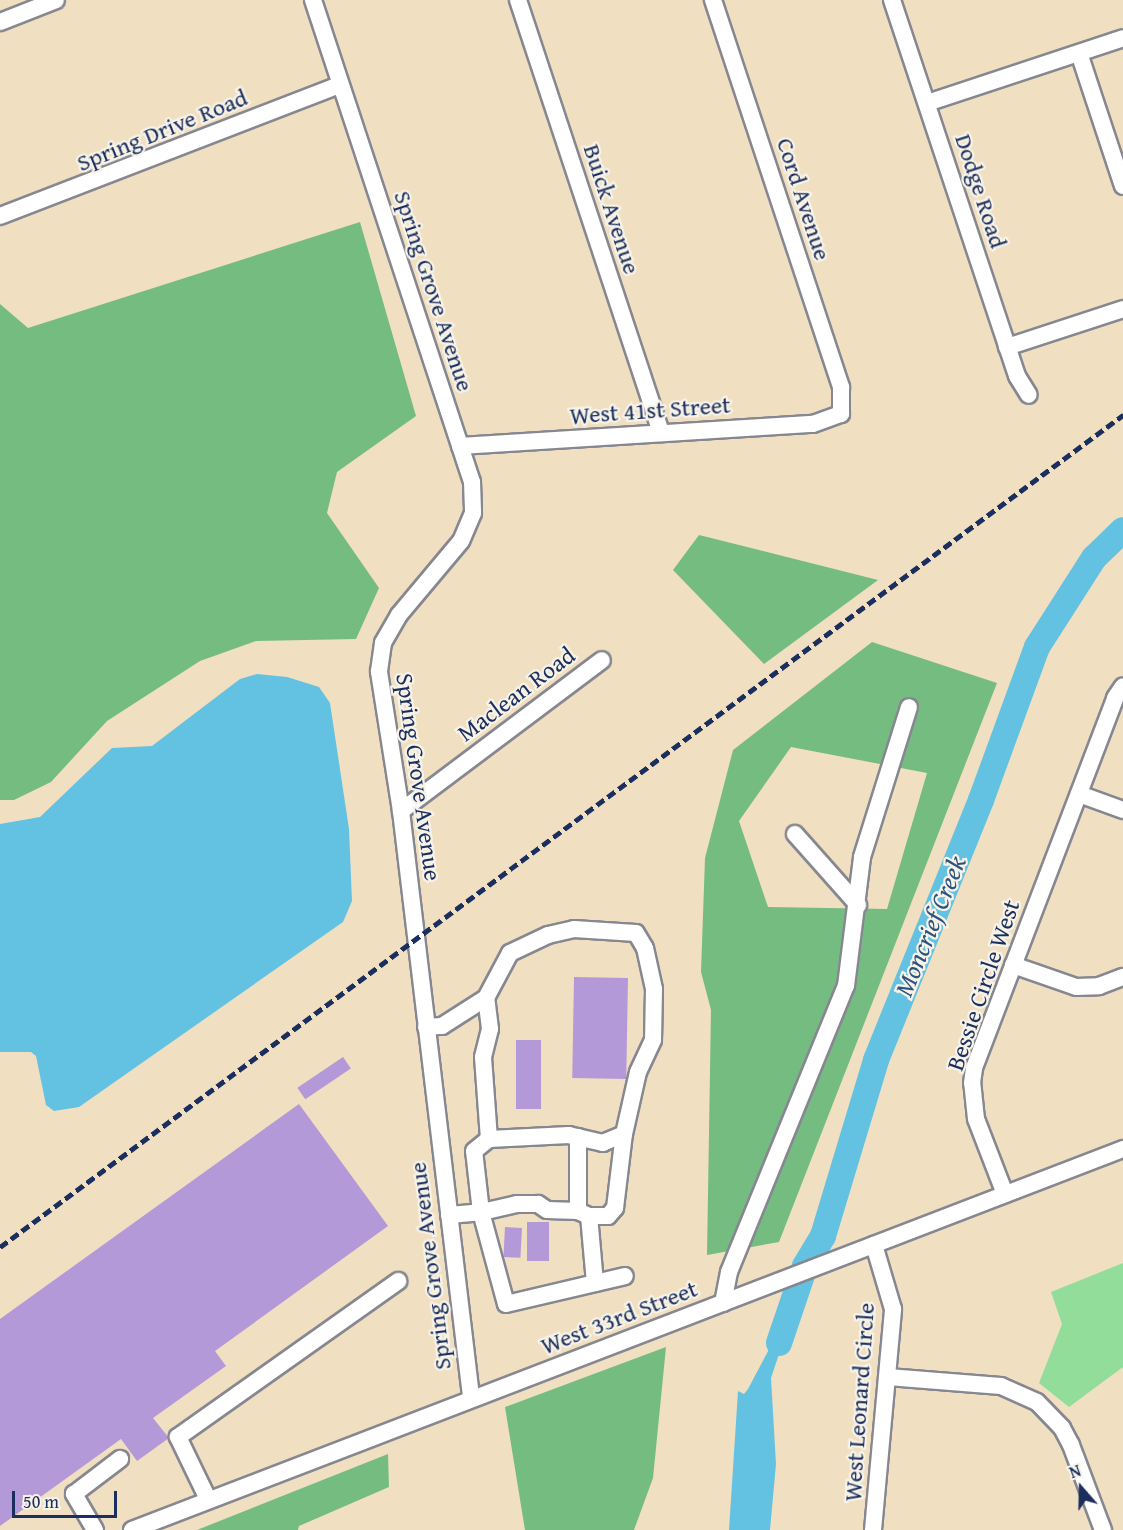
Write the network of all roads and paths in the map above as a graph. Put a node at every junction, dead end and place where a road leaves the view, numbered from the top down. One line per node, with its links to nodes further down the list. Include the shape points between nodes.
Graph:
1 (56, 0): 6 (street)
2 (313, 0): 9 (street, Spring Grove Avenue)
3 (518, 0): 17 (street, Buick Avenue)
4 (713, 0): 16 (street, Cord Avenue, via 842,387)
5 (892, 0): 10 (street, Dodge Road)
6 (0, 22)
7 (1123, 38): 8 (street)
8 (1079, 53): 10 (street); 11 (street)
9 (340, 85): 12 (street, Spring Drive Road, via 11,215); 18 (street, Spring Grove Avenue)
10 (927, 103): 14 (street, Dodge Road)
11 (1123, 186)
12 (0, 216)
13 (1123, 309): 14 (street)
14 (1007, 347): 15 (street, Dodge Road)
15 (1029, 395)
16 (842, 414): 17 (street, West 41st Street, via 813,424)
17 (661, 433): 18 (street, West 41st Street)
18 (460, 446): 24 (street, Spring Grove Avenue, via 472,482 473,513 461,541 399,615 383,643 379,672)
19 (602, 660): 24 (street, Maclean Road)
20 (1123, 686): 22 (street, Bessie Circle West)
21 (909, 707): 26 (street, via 862,857)
22 (1079, 794): 23 (street); 27 (street, Bessie Circle West)
23 (1123, 810)
24 (401, 811): 30 (street, Spring Grove Avenue)
25 (795, 834): 26 (street)
26 (858, 905): 43 (street, via 846,986 729,1272)
27 (1013, 965): 28 (street, via 1076,987 1099,986); 35 (street, Bessie Circle West, via 972,1083 976,1119)
28 (1123, 977)
29 (486, 998): 30 (street, via 442,1026); 31 (street, via 510,953 548,935 574,929 636,933 645,948 654,989 653,1040 638,1072); 33 (street, via 490,1029 483,1057)
30 (426, 1027): 38 (street, Spring Grove Avenue)
31 (624, 1134): 32 (street, via 603,1143); 37 (street, via 615,1208 608,1216)
32 (578, 1137): 33 (street); 37 (street)
33 (489, 1139): 36 (street, via 474,1151)
34 (1123, 1149): 35 (street, West 33rd Street)
35 (1005, 1194): 39 (street, West 33rd Street)
36 (481, 1212): 37 (street, via 517,1204); 38 (street); 42 (street, via 506,1304)
37 (584, 1214): 42 (street)
38 (448, 1215): 45 (street, Spring Grove Avenue)
39 (874, 1245): 43 (street, West 33rd Street); 44 (street, West Leonard Circle, via 892,1298)
40 (625, 1276): 42 (street)
41 (398, 1281): 47 (street, via 178,1437)
42 (595, 1283)
43 (723, 1303): 45 (street, West 33rd Street)
44 (888, 1377): 50 (street, West Leonard Circle); 51 (street, via 1001,1386 1037,1402 1062,1428 1071,1445)
45 (471, 1396): 47 (street, West 33rd Street)
46 (120, 1459): 48 (street, via 74,1494)
47 (207, 1499): 49 (street, West 33rd Street)
48 (95, 1530)
49 (132, 1530)
50 (873, 1530)
51 (1103, 1530)

